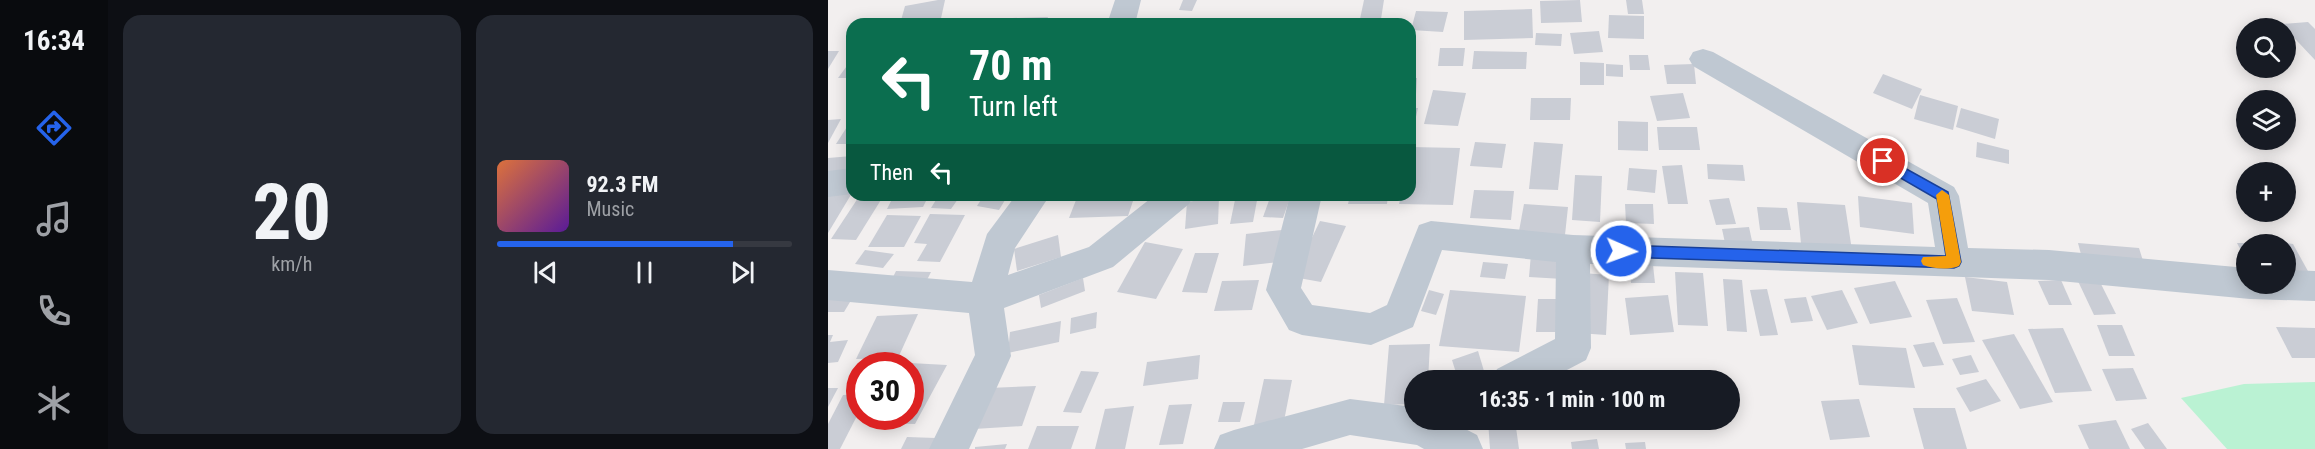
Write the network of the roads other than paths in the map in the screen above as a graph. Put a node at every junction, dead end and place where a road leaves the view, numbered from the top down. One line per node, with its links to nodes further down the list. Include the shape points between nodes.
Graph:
1 (1128, 0): 2 (street)
2 (1123, 18)
3 (1703, 59): 10 (street, via 1943,196)
4 (846, 182): 5 (street)
5 (828, 184)
6 (1030, 201): 15 (street, via 999,244)
7 (1171, 201): 15 (street, via 1101,257)
8 (1305, 201): 9 (street, via 1283,290 1302,319 1371,329 1400,316 1431,235)
9 (1573, 249): 10 (street); 16 (street, via 1573,348)
10 (1954, 262): 11 (street, via 2049,265)
11 (2236, 282)
12 (828, 285): 15 (street)
13 (2296, 285): 14 (street)
14 (2315, 286)
15 (985, 298): 19 (street, via 993,356)
16 (1531, 370)
17 (1404, 422): 20 (street, via 1350,417)
18 (1437, 430): 21 (street)
19 (950, 449)
20 (1234, 449)
21 (1463, 449)

